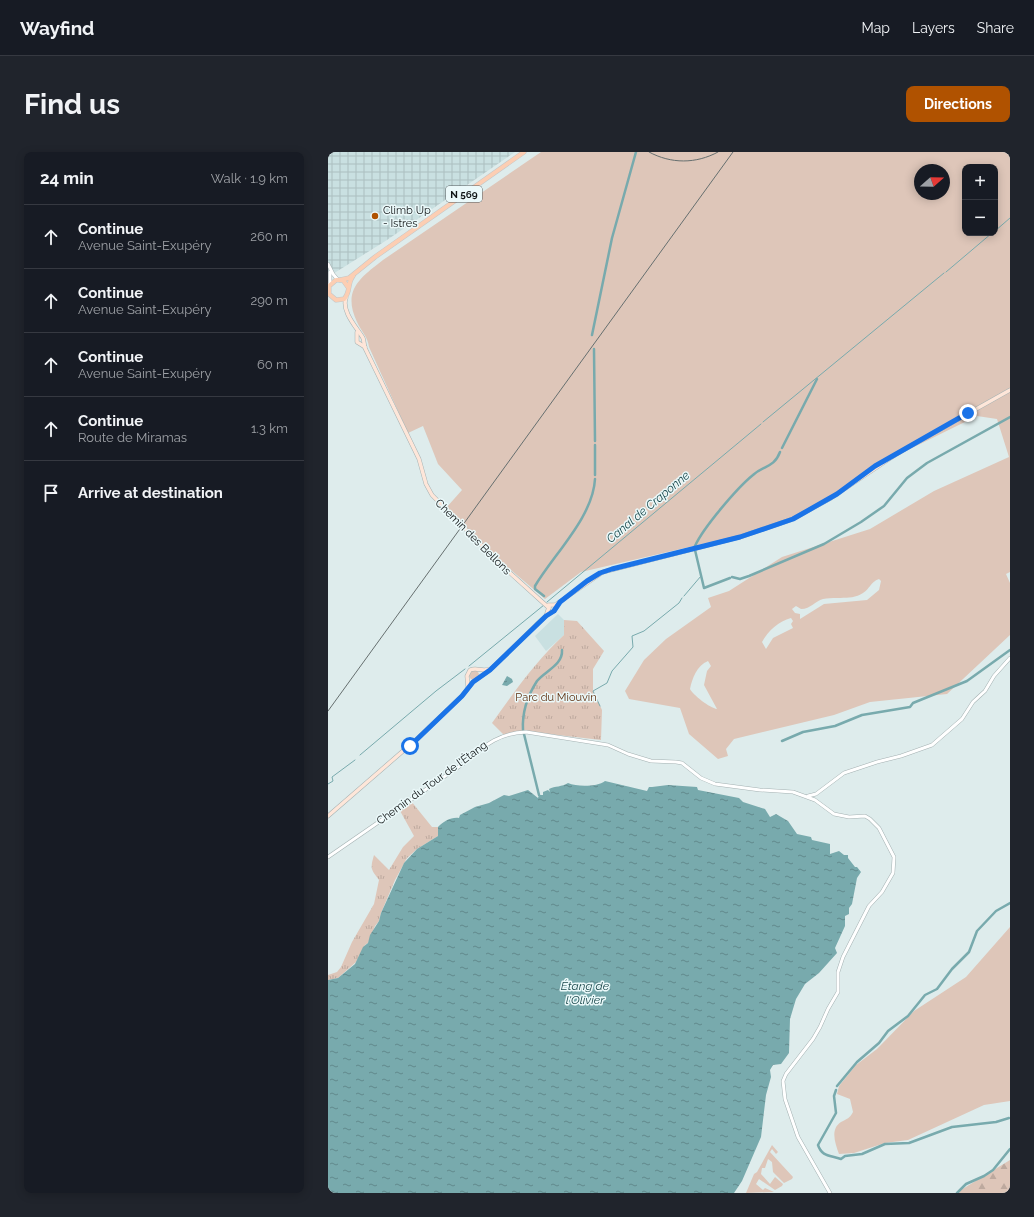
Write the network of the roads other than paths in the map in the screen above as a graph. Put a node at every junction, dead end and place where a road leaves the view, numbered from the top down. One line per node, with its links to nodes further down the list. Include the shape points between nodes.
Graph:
1 (524, 152): 3 (main road, N 569)
2 (328, 265): 4 (street); 5 (street, via 331,278)
3 (356, 272): 4 (main road, N 569, via 348,278); 6 (main road, N 569)
4 (339, 280): 5 (main road); 6 (main road, via 345,282)
5 (329, 287): 9 (main road, via 329,294)
6 (348, 287): 7 (main road)
7 (346, 297): 9 (main road); 10 (main road)
8 (328, 298): 9 (main road)
9 (335, 300): 10 (main road)
10 (346, 309): 11 (main road)
11 (359, 337): 12 (main road); 12 (main road, via 357,342)
12 (362, 343): 14 (main road, Chemin des Bellons, via 418,459 432,495 498,562)
13 (1010, 390): 14 (main road, via 887,460 837,494 793,519 745,536 603,572)
14 (551, 608): 16 (main road, via 546,616)
15 (1010, 658): 22 (street, via 994,676 985,692 972,702 962,719 932,745 844,773 816,794)
16 (493, 667): 17 (main road); 18 (main road)
17 (479, 671): 18 (main road); 19 (main road, via 470,670)
18 (480, 678): 20 (main road)
19 (469, 680): 20 (main road); 21 (main road)
20 (473, 682): 21 (main road)
21 (468, 689): 23 (main road, via 410,746)
22 (807, 796): 24 (street, Chemin du Tour de l'Étang, via 793,792 715,784 701,778 682,763 638,758 604,744 518,732 487,742 467,761); 25 (street, Chemin du Tour de l'Étang, via 834,814 849,817 865,816 870,819 879,828 894,857 890,880 869,906 840,965 838,992 814,1039 795,1061 783,1081 785,1100 798,1137)
23 (328, 816)
24 (328, 857)
25 (830, 1193)

